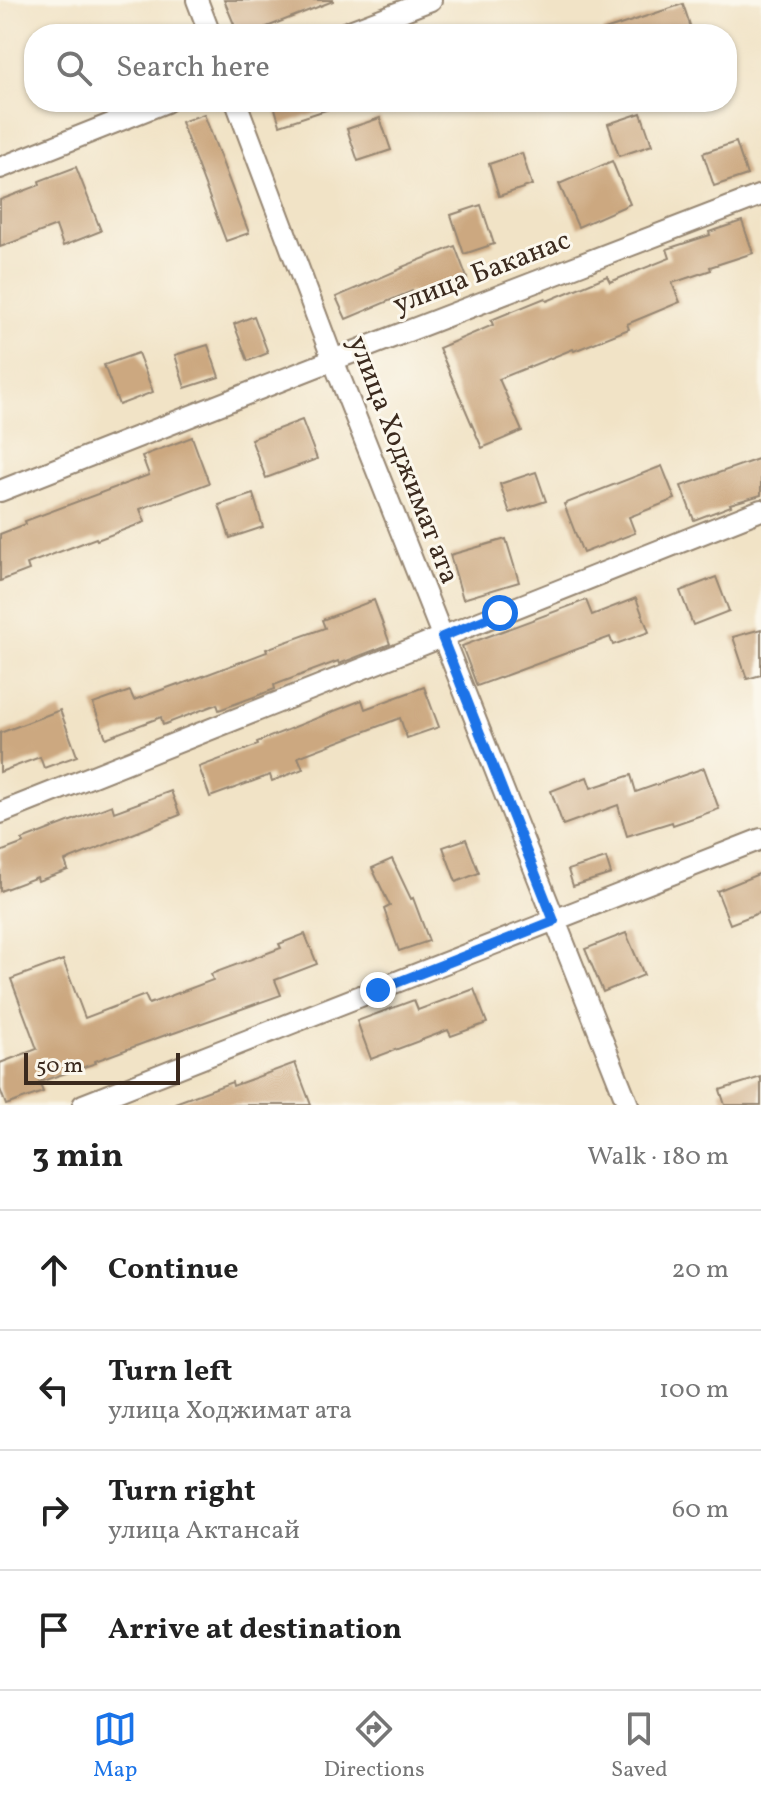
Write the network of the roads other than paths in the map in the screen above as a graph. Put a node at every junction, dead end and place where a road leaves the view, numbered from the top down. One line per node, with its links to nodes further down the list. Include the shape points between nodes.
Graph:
1 (197, 0): 3 (street)
2 (431, 0): 4 (street)
3 (206, 24)
4 (368, 24)
5 (141, 112): 7 (street)
6 (240, 112): 9 (street, улица Ходжимат ата)
7 (0, 168)
8 (761, 195): 9 (street, улица Баканас)
9 (333, 360): 10 (street, улица Баканас); 12 (street, улица Ходжимат ата)
10 (0, 491)
11 (761, 510): 12 (street)
12 (442, 637): 13 (street); 15 (street, улица Ходжимат ата)
13 (0, 813)
14 (761, 839): 15 (street)
15 (554, 921): 16 (street); 17 (street, улица Ходжимат ата)
16 (83, 1105)
17 (628, 1105)

